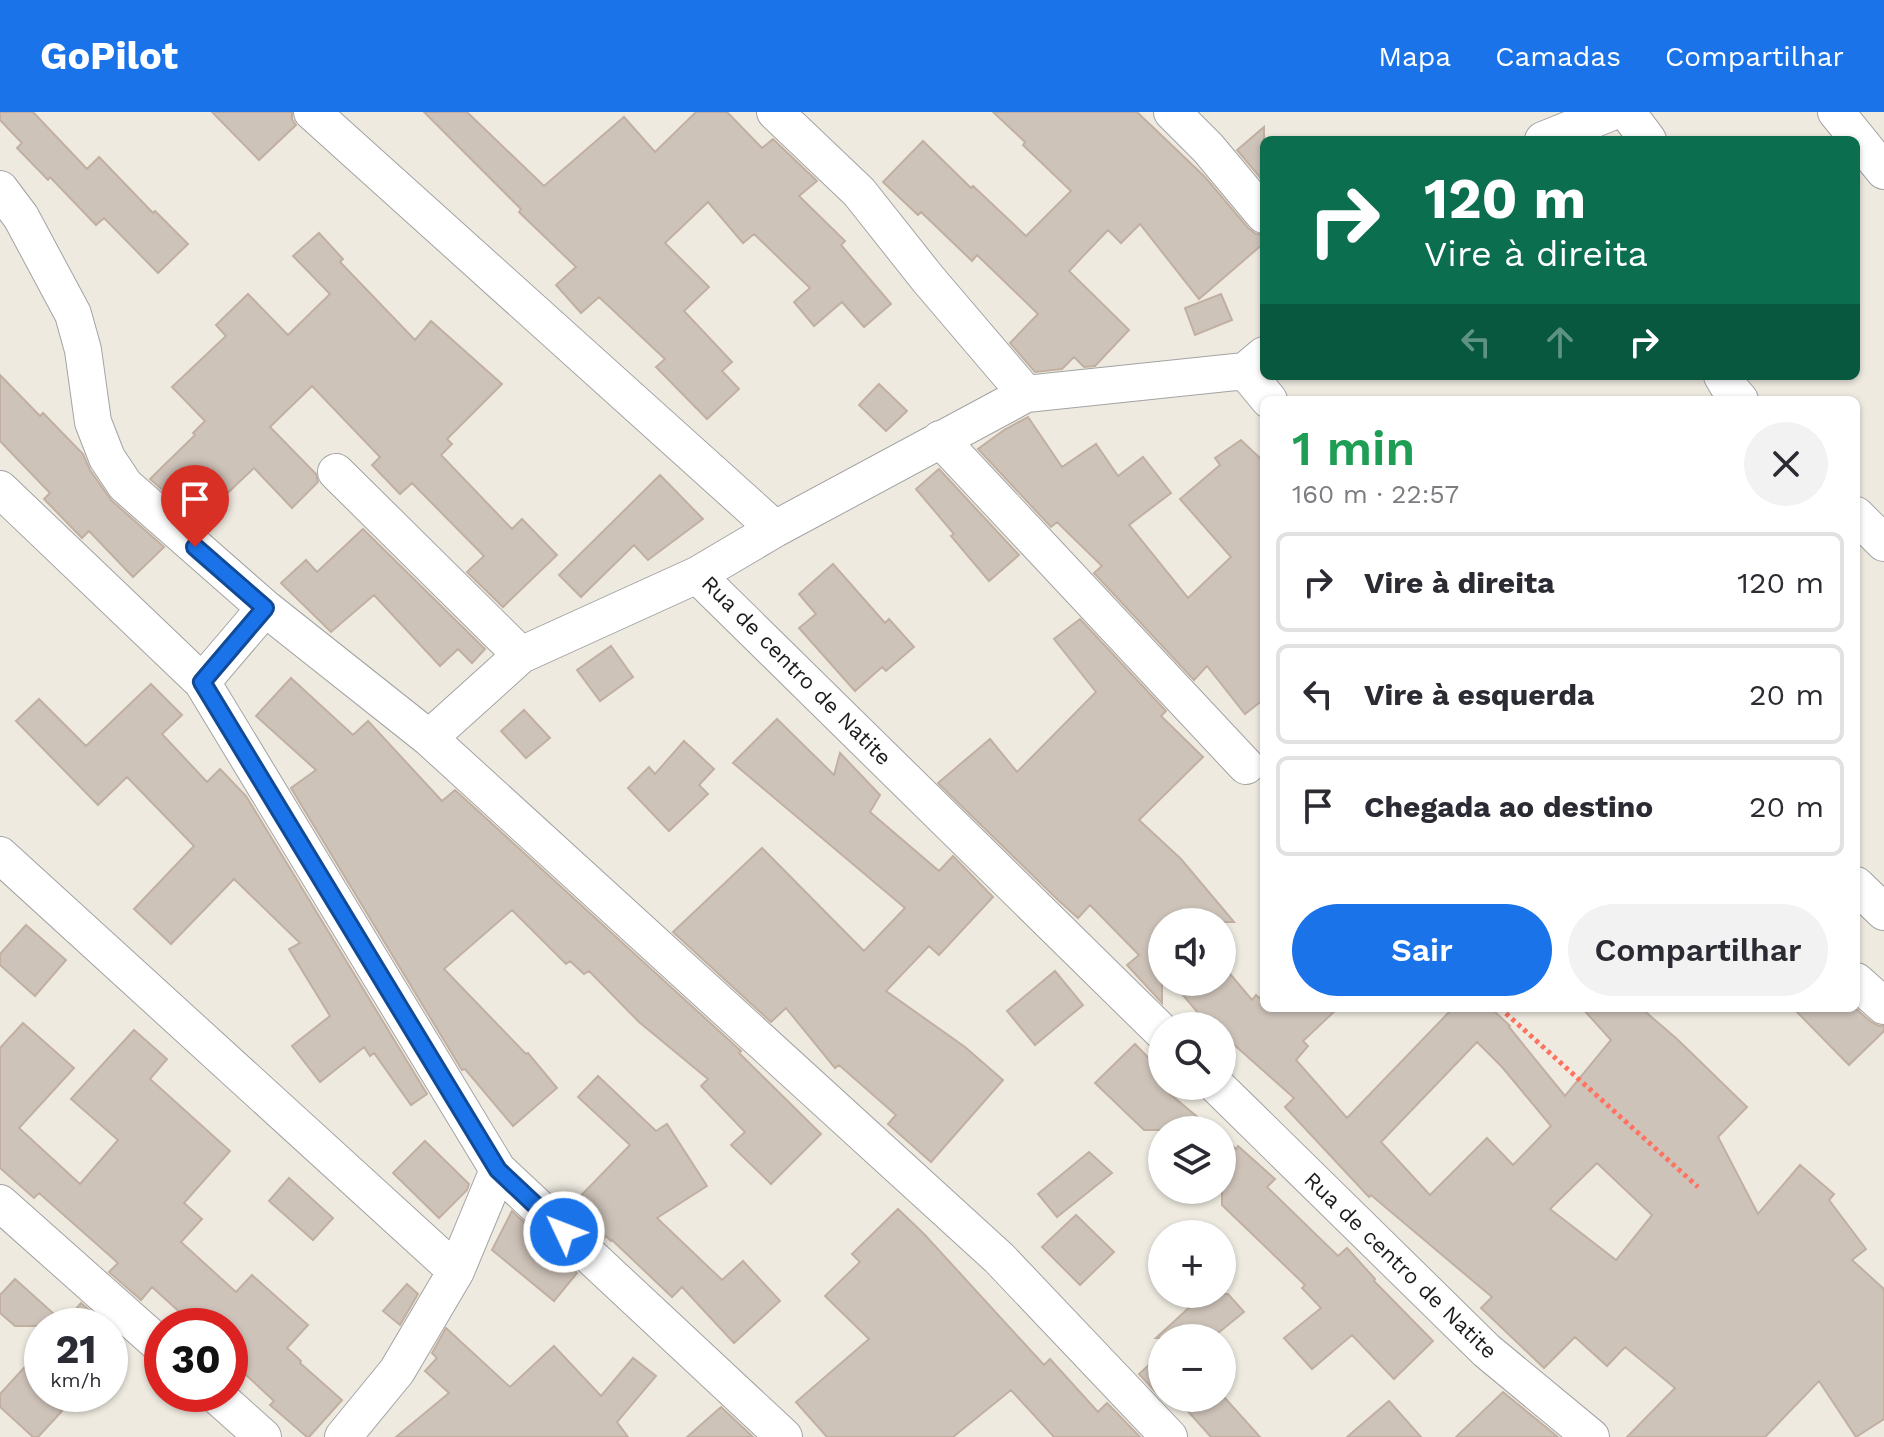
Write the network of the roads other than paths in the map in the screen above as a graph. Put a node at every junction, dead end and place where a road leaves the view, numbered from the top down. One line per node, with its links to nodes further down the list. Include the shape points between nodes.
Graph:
1 (312, 112): 22 (street)
2 (775, 112): 16 (street, via 859,192)
3 (1172, 112): 13 (street)
4 (1612, 112): 7 (street)
5 (1627, 112): 8 (street)
6 (1836, 112): 9 (street)
7 (1553, 136)
8 (1645, 136)
9 (1856, 136)
10 (1860, 142): 11 (street)
11 (1884, 171)
12 (0, 189): 25 (street, via 21,217 73,314 93,422 107,458 125,485)
13 (1260, 210)
14 (1254, 363): 16 (street, Rua de centro de Natite)
15 (1724, 380): 17 (street)
16 (1026, 394): 18 (street, Rua de centro de Natite)
17 (1737, 396)
18 (940, 439): 22 (street, Rua de centro de Natite); 29 (street)
19 (336, 472): 26 (street)
20 (0, 489): 27 (street)
21 (1860, 519): 23 (street)
22 (775, 529): 24 (street, Rua de centro de Natite)
23 (1884, 543)
24 (697, 575): 26 (street); 35 (street, Rua de centro de Natite)
25 (265, 608): 27 (street); 28 (street)
26 (521, 655): 28 (street)
27 (202, 682): 37 (street)
28 (429, 738): 45 (street, via 999,1258)
29 (1246, 766)
30 (0, 855): 39 (street)
31 (1860, 889): 32 (street)
32 (1884, 912)
33 (1860, 985): 34 (street)
34 (1884, 1006)
35 (1148, 1018)
36 (1231, 1100): 46 (street, Rua de centro de Natite, via 1487,1351)
37 (498, 1170): 39 (street); 44 (street)
38 (0, 1203): 40 (street)
39 (456, 1271): 43 (street, via 397,1371)
40 (144, 1331)
41 (235, 1412): 42 (street)
42 (263, 1437)
43 (343, 1437)
44 (784, 1437)
45 (1169, 1437)
46 (1591, 1437)

